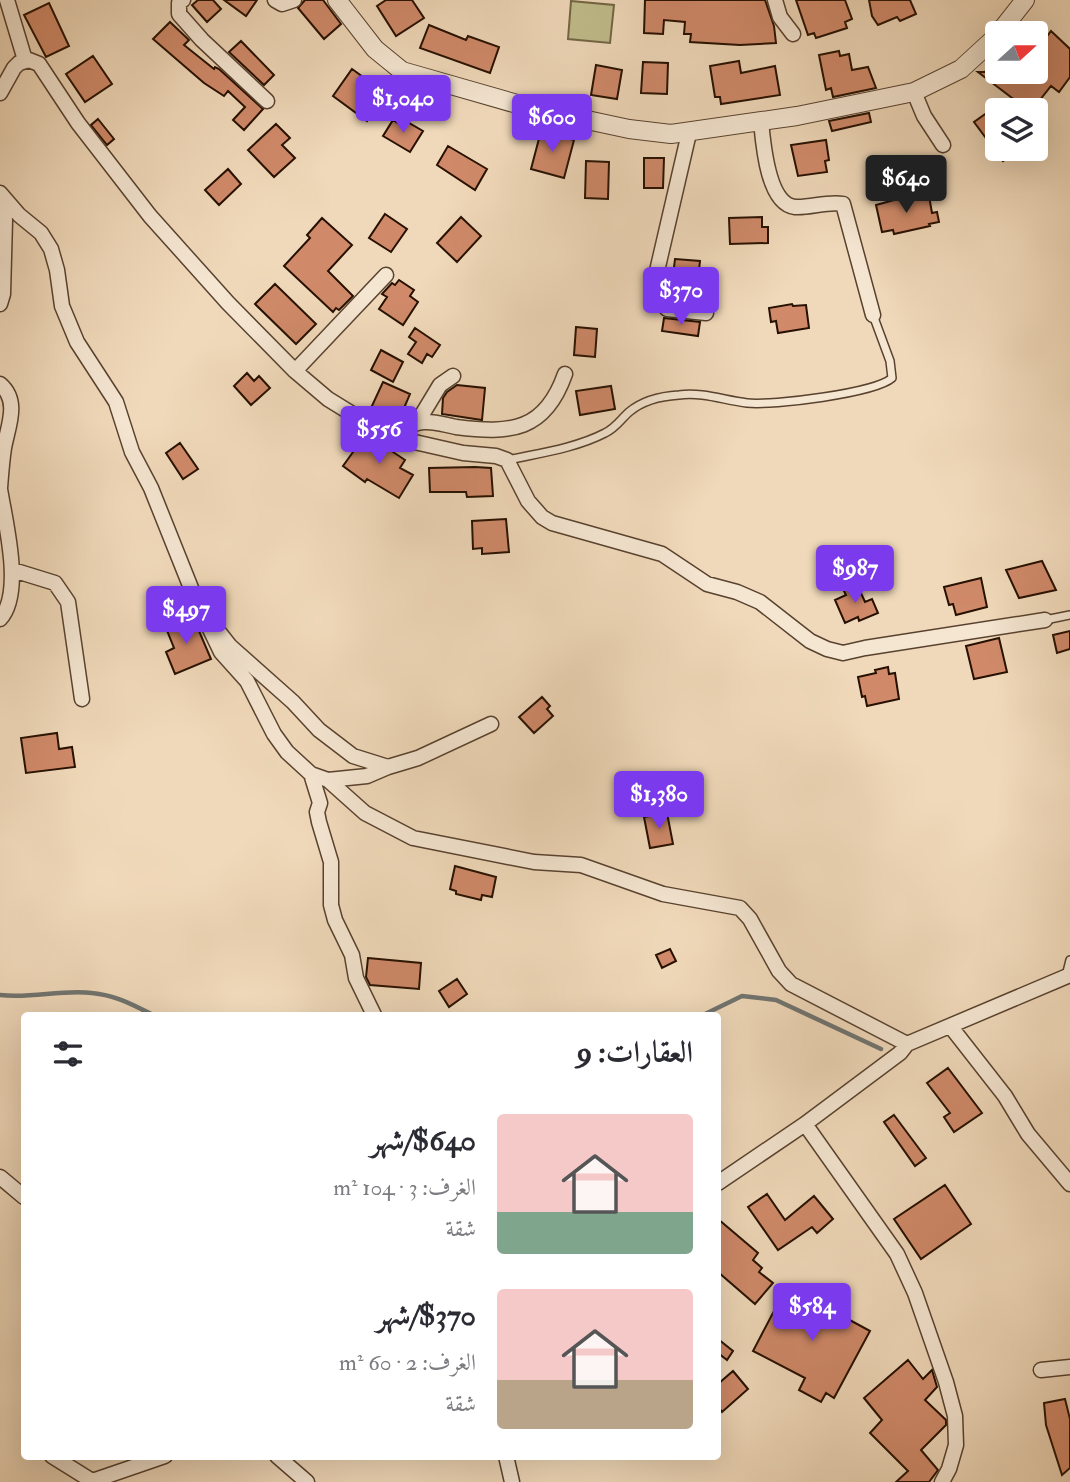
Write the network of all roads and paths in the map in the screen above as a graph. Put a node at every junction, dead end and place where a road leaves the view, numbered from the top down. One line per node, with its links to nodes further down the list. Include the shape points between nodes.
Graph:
1 (7, 0): 11 (street)
2 (183, 0): 14 (street, via 179,14)
3 (275, 0): 4 (street, via 282,4)
4 (294, 0)
5 (337, 0): 16 (street, via 365,38 402,71 531,108 629,129)
6 (775, 0): 9 (street)
7 (1025, 0): 8 (street)
8 (1008, 21)
9 (793, 34)
10 (985, 46): 12 (street, via 961,69)
11 (25, 60): 13 (street); 23 (street, via 39,64 150,216)
12 (914, 92): 15 (street); 17 (street)
13 (0, 93)
14 (267, 102)
15 (761, 121): 16 (street); 22 (street, via 766,166 779,197 795,207 843,204)
16 (690, 133): 21 (street, via 657,271 656,295 667,309)
17 (943, 145)
18 (0, 194): 20 (street, via 5,220); 32 (street, via 41,233 51,249 62,306 77,342 116,402 132,452)
19 (386, 275): 23 (street)
20 (0, 304)
21 (706, 313)
22 (873, 316): 29 (lane, via 890,360 892,378 886,384 763,404 702,394 676,395 637,407 593,439)
23 (295, 371): 28 (street, via 328,399)
24 (565, 374): 27 (street, via 547,411 521,426 486,429)
25 (453, 376): 27 (street, via 440,385)
26 (0, 384): 30 (street, via 11,401)
27 (417, 423): 28 (street)
28 (388, 436): 29 (street)
29 (507, 460): 35 (street, via 528,501 552,523 662,554 707,584 760,602 827,649 843,653)
30 (0, 489): 31 (street)
31 (13, 570): 34 (street); 36 (street, via 55,583 68,602)
32 (202, 613): 38 (street, via 230,646 319,730 353,756); 39 (street, via 221,652 247,681 279,743)
33 (1070, 615): 35 (lane)
34 (0, 619)
35 (1045, 620)
36 (82, 699)
37 (491, 724): 38 (street)
38 (388, 767): 40 (street, via 367,776)
39 (311, 774): 40 (street); 43 (street, via 331,862 331,905)
40 (328, 780): 45 (street, via 365,813 413,838 534,862 580,865 663,894 740,908 791,984)
41 (1070, 960): 42 (lane)
42 (1068, 976): 44 (street)
43 (373, 1012)
44 (951, 1027): 45 (street); 49 (street)
45 (907, 1044): 46 (street)
46 (805, 1124): 48 (street); 61 (street, via 897,1254 915,1293 955,1416 956,1445)
47 (0, 1177): 50 (street)
48 (721, 1181)
49 (1070, 1184)
50 (21, 1194)
51 (1070, 1367): 52 (street)
52 (1041, 1370)
53 (57, 1460): 59 (street)
54 (155, 1460): 57 (street)
55 (282, 1460): 60 (street)
56 (507, 1460): 58 (street)
57 (115, 1477): 59 (street)
58 (513, 1479)
59 (90, 1482)
60 (307, 1482)
61 (942, 1482)

